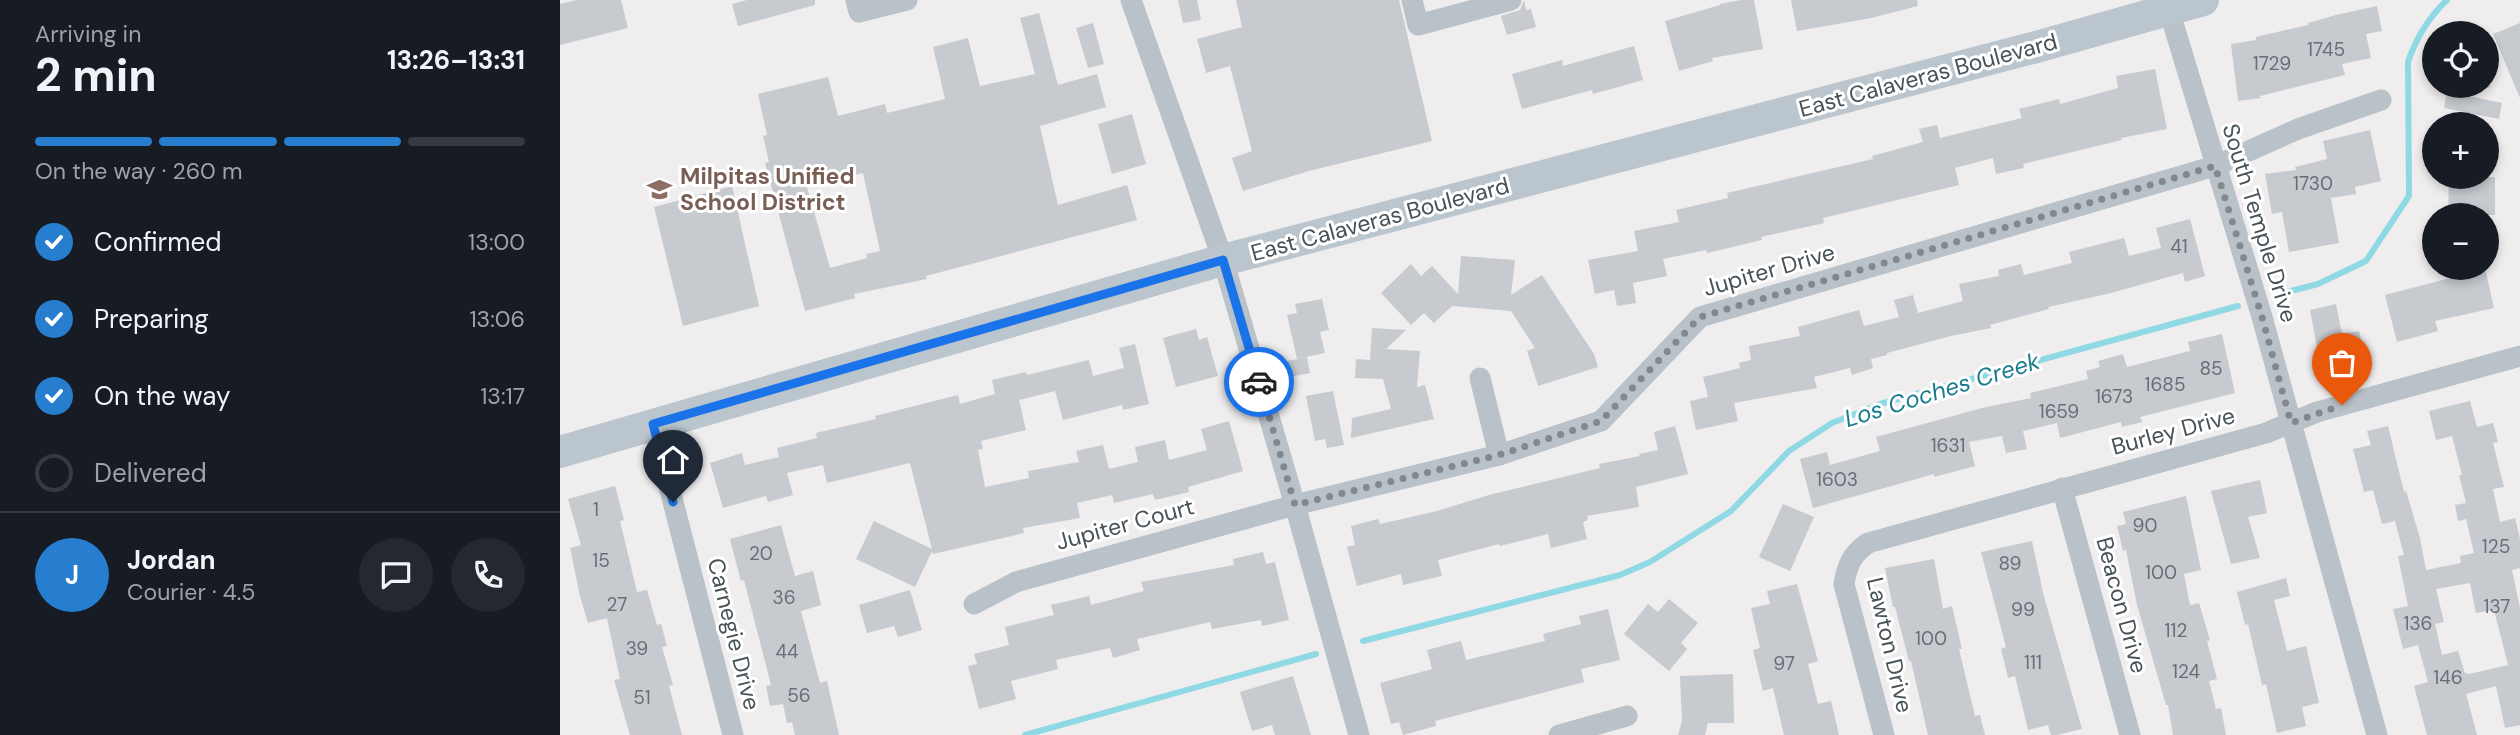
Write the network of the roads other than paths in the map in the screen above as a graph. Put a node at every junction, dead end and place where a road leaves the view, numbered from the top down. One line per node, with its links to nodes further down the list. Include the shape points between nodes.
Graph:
1 (907, 0): 7 (street)
2 (1131, 0): 10 (street)
3 (1412, 0): 4 (street, via 1419,25)
4 (1511, 0)
5 (2203, 0): 6 (main road, East Calaveras Boulevard)
6 (2168, 5): 9 (street, South Temple Drive); 10 (main road, East Calaveras Boulevard, via 2027,50)
7 (857, 6)
8 (2381, 100): 9 (street, Jupiter Drive, via 2298,129)
9 (2215, 166): 13 (street, South Temple Drive); 16 (street, Jupiter Drive, via 1700,317 1601,421)
10 (1223, 260): 14 (main road, East Calaveras Boulevard); 18 (street)
11 (2520, 356): 13 (street, Burley Drive)
12 (1480, 378): 16 (street)
13 (2291, 423): 17 (street, Burley Drive); 27 (street, South Temple Drive)
14 (653, 424): 15 (main road, East Calaveras Boulevard); 22 (street, Carnegie Drive)
15 (560, 452)
16 (1499, 455): 18 (street, Jupiter Drive)
17 (2063, 488): 19 (street, Burley Drive, via 1868,543 1855,552); 26 (street, Beacon Drive)
18 (1295, 505): 20 (street, Jupiter Court, via 1016,582); 23 (street)
19 (1847, 566): 25 (street, Lawton Drive, via 1844,584)
20 (974, 604)
21 (1627, 716): 24 (street)
22 (733, 735)
23 (1359, 735)
24 (1559, 735)
25 (1884, 735)
26 (2130, 735)
27 (2377, 735)

